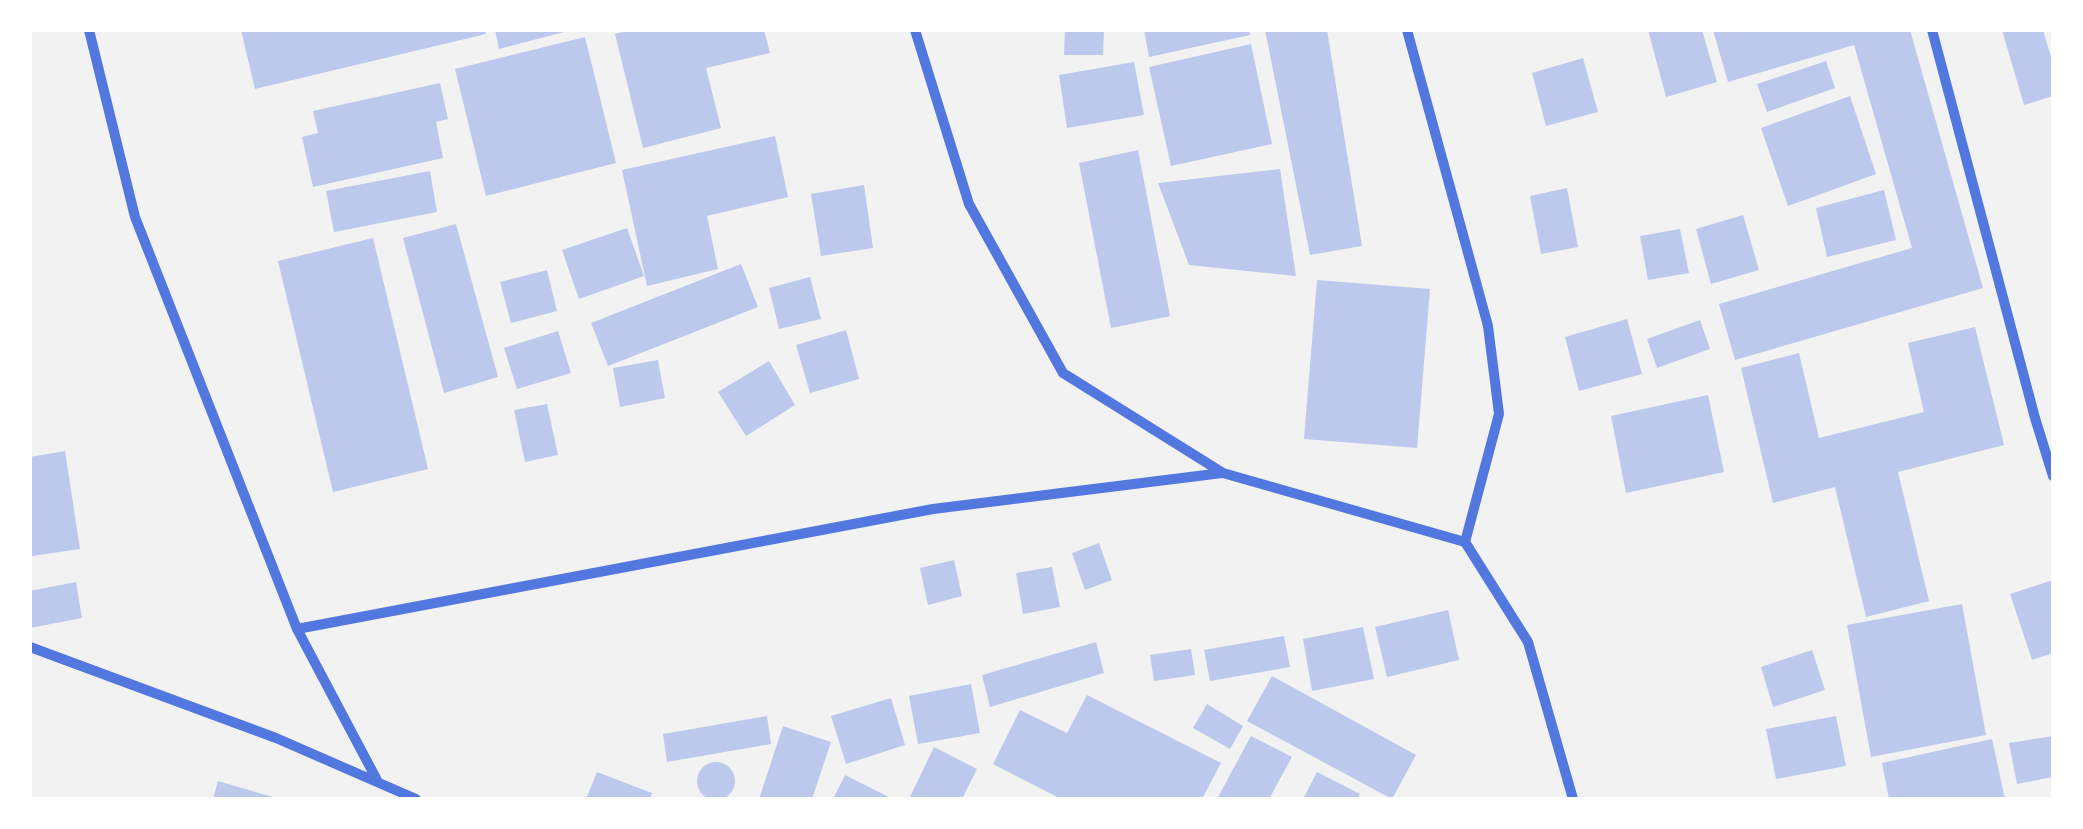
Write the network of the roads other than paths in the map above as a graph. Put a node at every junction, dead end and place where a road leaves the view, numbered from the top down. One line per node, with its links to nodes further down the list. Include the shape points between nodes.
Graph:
1 (88, 30): 8 (street, via 135,216)
2 (915, 30): 5 (street, via 970,204 1063,373)
3 (1407, 30): 7 (street, via 1488,326 1499,414)
4 (1932, 30): 6 (street)
5 (1222, 473): 7 (street); 8 (street, via 933,509)
6 (2053, 476)
7 (1465, 542): 12 (street, via 1528,642)
8 (297, 629): 10 (street)
9 (30, 647): 10 (street)
10 (378, 782): 11 (street)
11 (416, 799)
12 (1573, 799)

